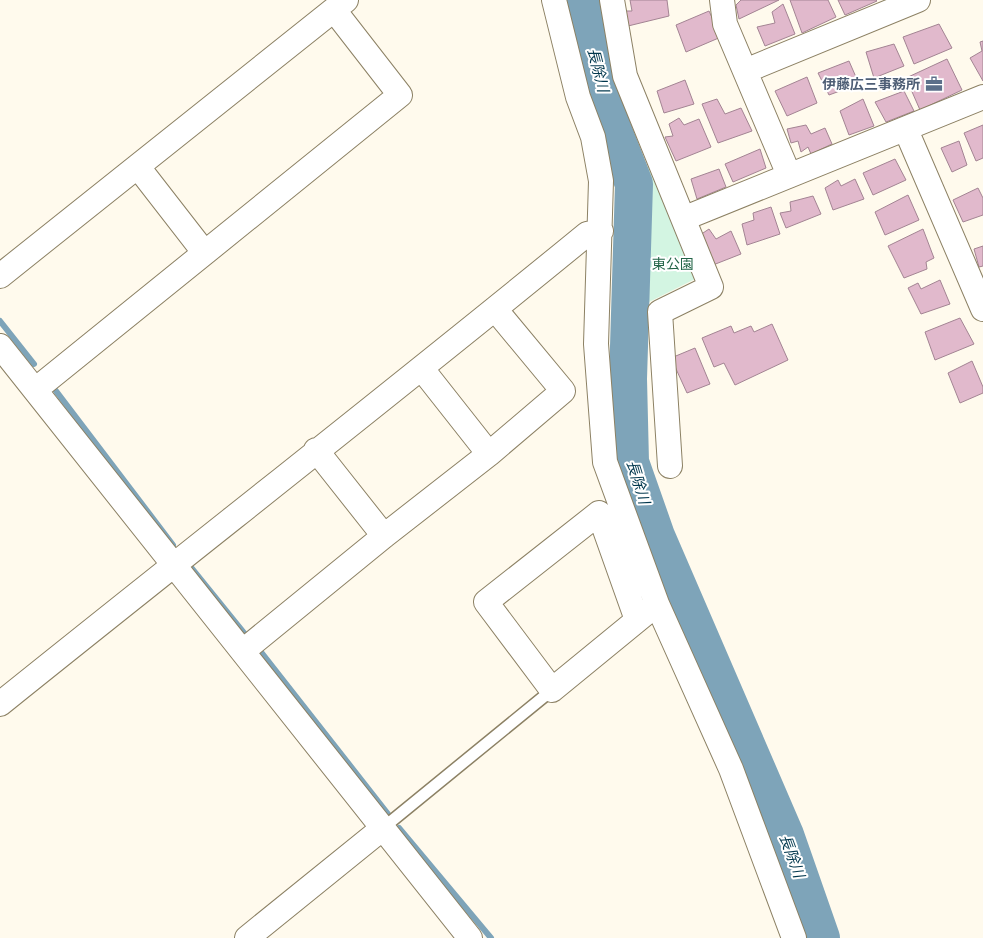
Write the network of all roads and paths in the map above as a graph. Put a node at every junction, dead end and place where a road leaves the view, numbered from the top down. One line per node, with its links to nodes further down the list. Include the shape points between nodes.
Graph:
1 (554, 0): 12 (street, via 578,97 593,137 601,181)
2 (612, 0): 11 (street, via 626,76)
3 (722, 0): 6 (street, via 725,24)
4 (918, 0): 6 (street)
5 (340, 5): 9 (street); 13 (street, via 400,95)
6 (746, 71): 10 (street)
7 (983, 98): 8 (street)
8 (906, 130): 10 (street); 16 (street)
9 (138, 167): 13 (street); 14 (street)
10 (789, 175): 11 (street)
11 (685, 218): 22 (street, via 711,287 660,312)
12 (601, 231): 15 (street, via 587,234); 25 (street, via 596,344 605,462)
13 (204, 252): 19 (street)
14 (0, 276)
15 (496, 309): 18 (street); 21 (street, via 563,391)
16 (983, 309)
17 (0, 346): 19 (street)
18 (422, 369): 20 (street); 21 (street)
19 (35, 390): 24 (street)
20 (316, 450): 23 (street); 24 (street)
21 (490, 454): 23 (street)
22 (670, 466)
23 (384, 536): 27 (street)
24 (174, 564): 27 (street); 29 (street)
25 (657, 604): 26 (street); 33 (street, via 731,769)
26 (637, 620): 28 (street); 28 (street, via 599,513 486,602)
27 (243, 651): 30 (street)
28 (552, 690): 30 (lane)
29 (0, 704)
30 (384, 828): 31 (street); 32 (street)
31 (247, 938)
32 (470, 938)
33 (794, 938)

